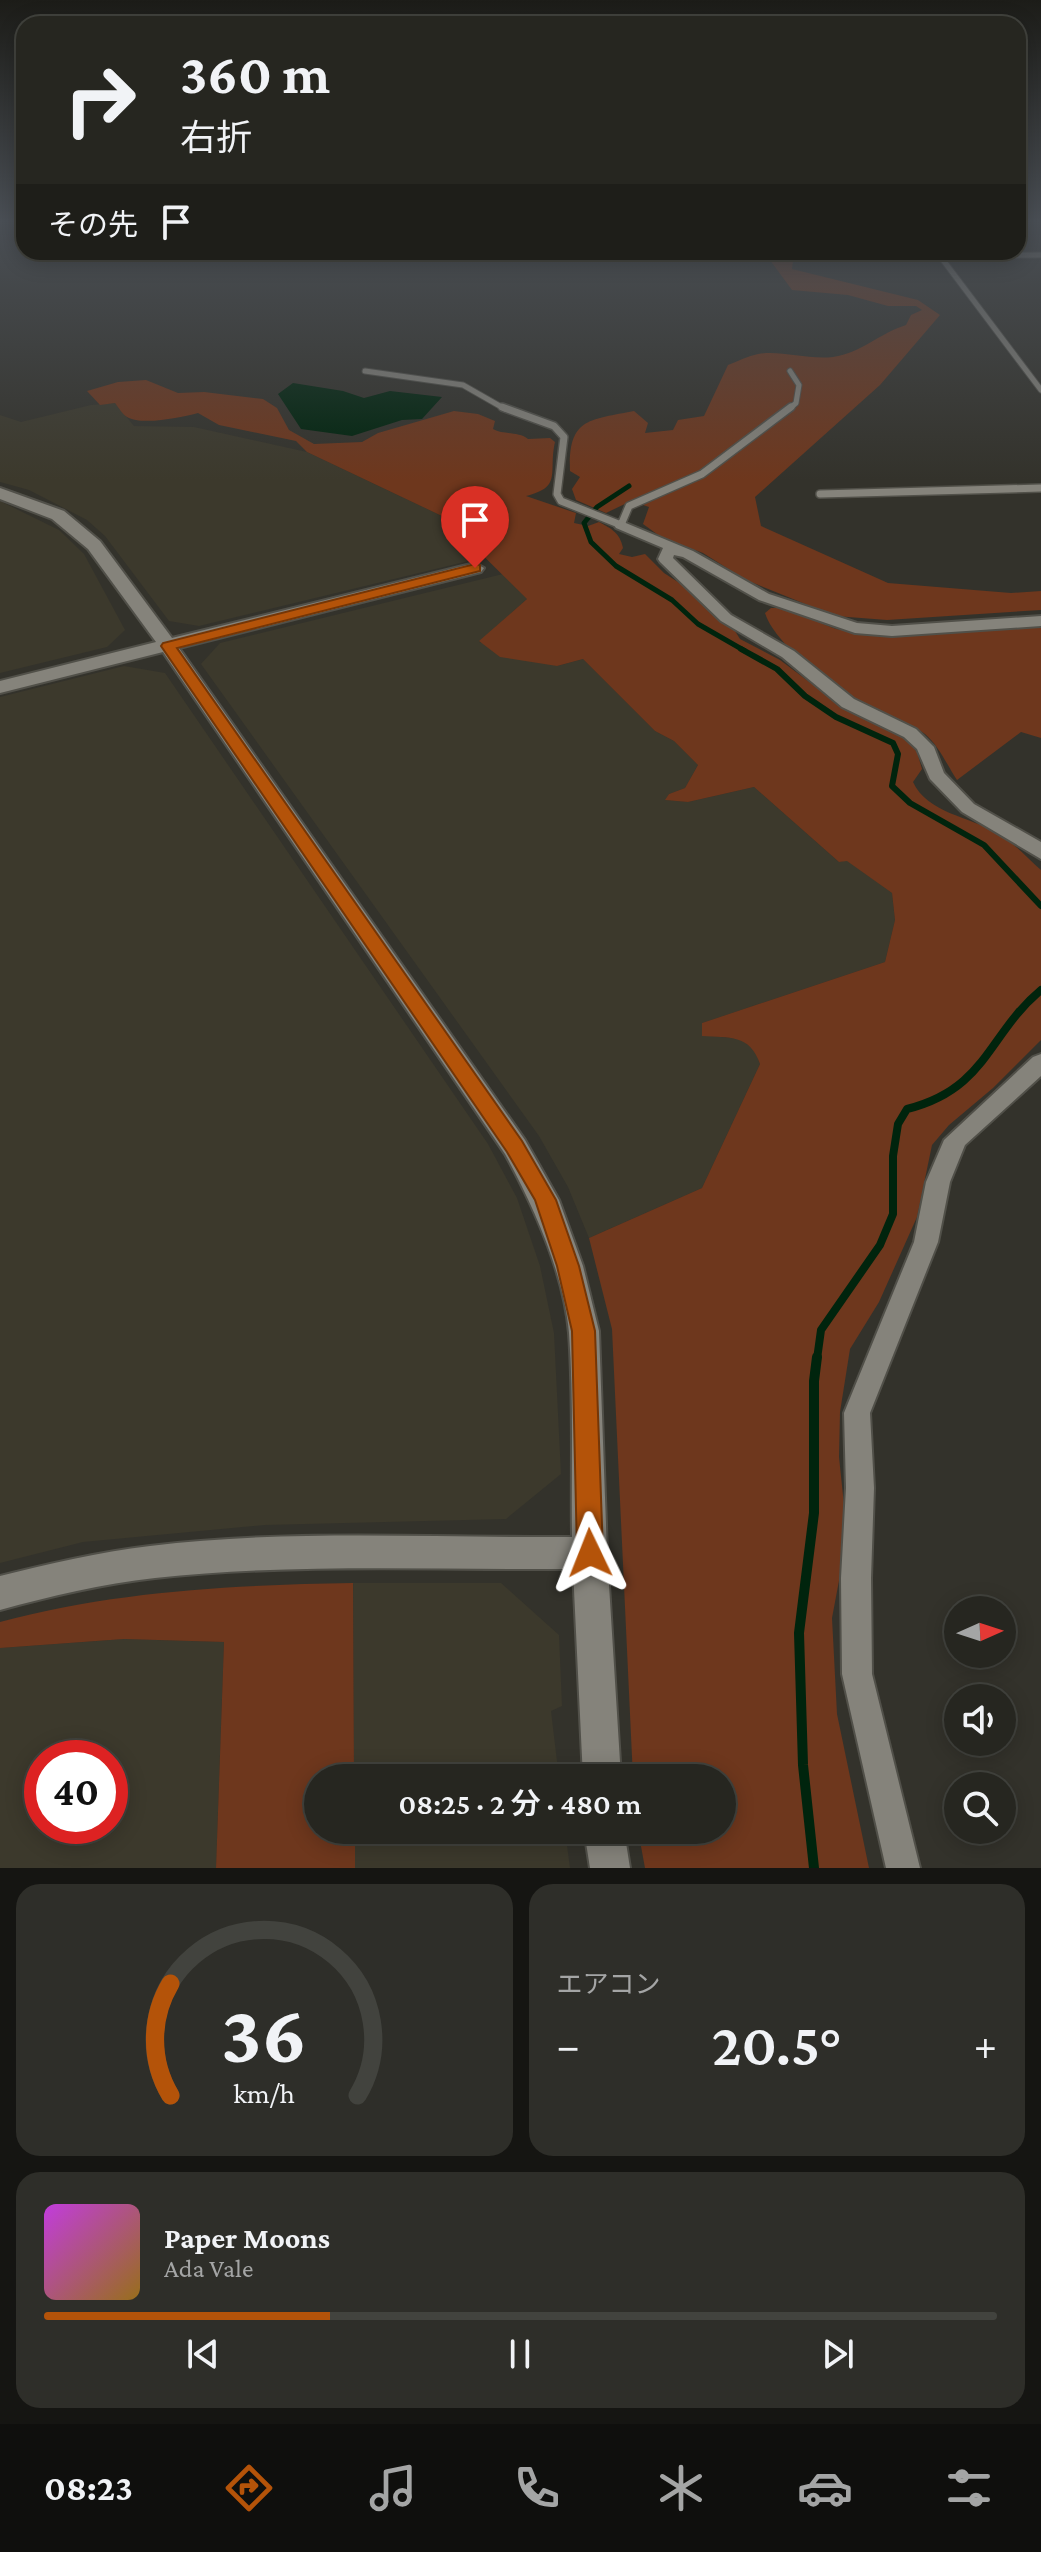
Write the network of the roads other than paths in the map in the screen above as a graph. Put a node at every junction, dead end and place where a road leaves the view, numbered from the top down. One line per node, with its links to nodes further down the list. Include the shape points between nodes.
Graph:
1 (978, 306): 4 (lane)
2 (365, 371): 8 (lane, via 463,385 510,411 554,426 564,437 557,494 561,501)
3 (790, 371): 8 (lane, via 799,385 796,403 702,474 629,506)
4 (1041, 390)
5 (1041, 488): 7 (lane)
6 (0, 493): 12 (street, via 58,515 79,531)
7 (820, 494)
8 (621, 525): 9 (street)
9 (677, 551): 11 (street, via 764,597 855,628 892,631); 14 (street, via 668,551 665,559 726,618 788,654 848,703 910,733 925,747 936,775 968,808)
10 (475, 568): 12 (street)
11 (1041, 621)
12 (168, 646): 13 (street); 16 (street, via 515,1147 545,1200 584,1331)
13 (0, 687)
14 (1041, 853)
15 (1041, 1062): 21 (street, via 955,1140 938,1182 926,1242 857,1413 857,1674)
16 (590, 1553): 17 (street, via 171,1560); 18 (street)
17 (0, 1593)
18 (601, 1764)
19 (606, 1844): 20 (street)
20 (610, 1868)
21 (903, 1868)

